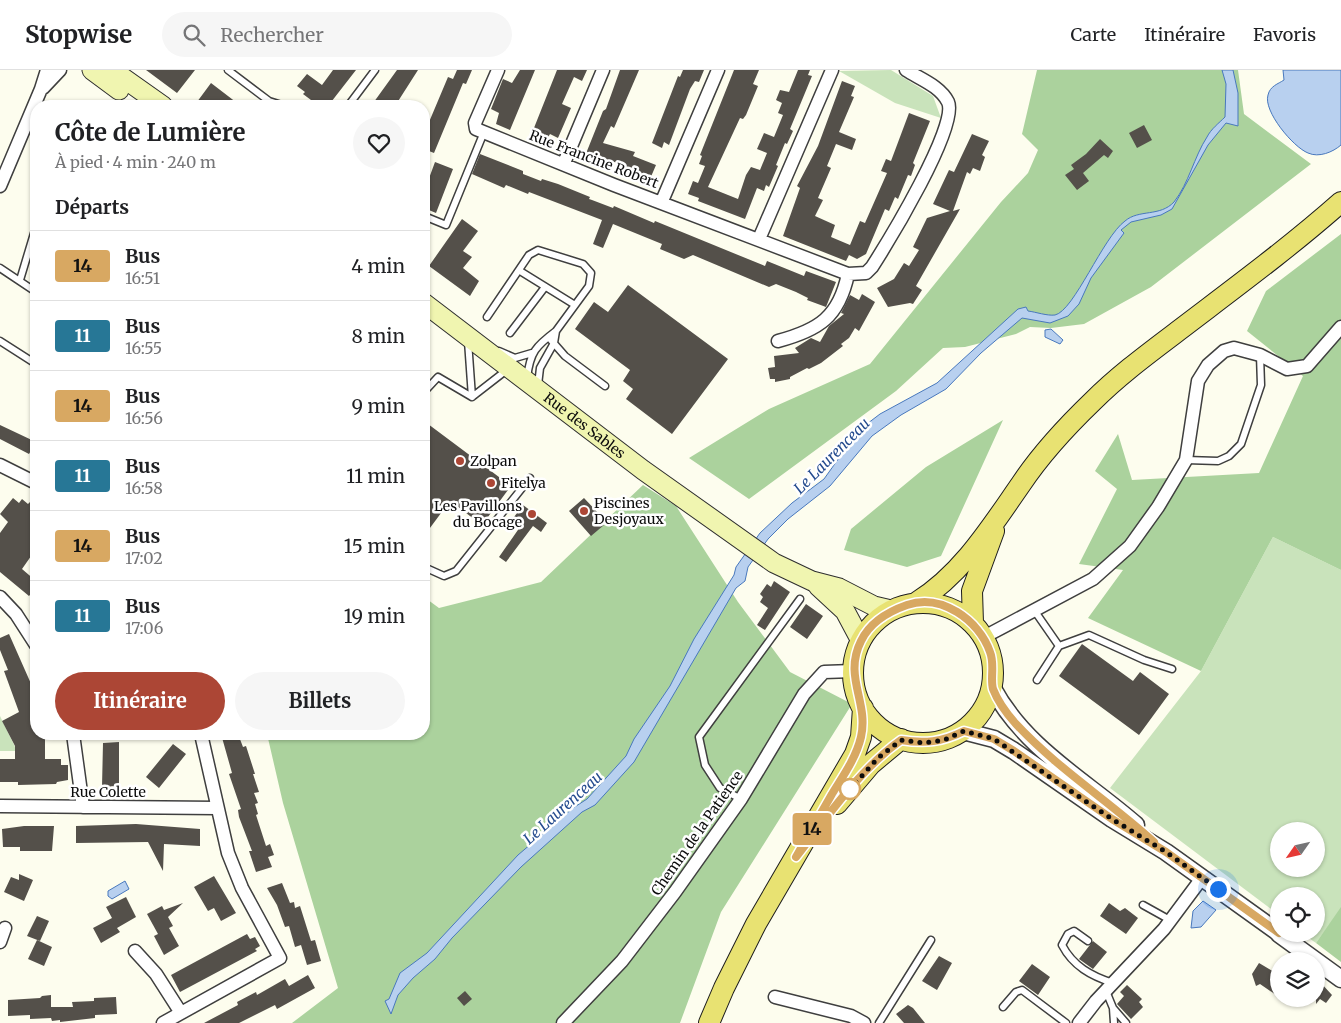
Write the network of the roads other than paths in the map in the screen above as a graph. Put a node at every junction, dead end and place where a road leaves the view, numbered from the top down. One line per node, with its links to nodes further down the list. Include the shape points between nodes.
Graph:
1 (47, 70): 12 (street)
2 (60, 70): 12 (street)
3 (92, 70): 14 (main road)
4 (112, 70): 15 (main road)
5 (228, 70): 16 (lane)
6 (375, 70): 17 (lane)
7 (498, 70): 19 (street, via 475,123 476,129)
8 (602, 70): 20 (street)
9 (718, 70): 22 (street)
10 (832, 70): 25 (street)
11 (906, 70): 29 (street, via 941,92 949,104 948,118 921,185 872,267 866,273)
12 (41, 89): 13 (street)
13 (36, 100)
14 (133, 100)
15 (154, 100)
16 (267, 100)
17 (352, 100)
18 (30, 115): 21 (street)
19 (484, 132): 20 (street, Rue Francine Robert); 24 (lane, via 446,225)
20 (564, 163): 22 (street, Rue Francine Robert)
21 (0, 186)
22 (662, 201): 25 (street, Rue Francine Robert)
23 (1341, 202): 56 (main road, via 1095,399 1054,442)
24 (430, 218)
25 (760, 239): 29 (street, Rue Francine Robert)
26 (30, 247): 30 (lane)
27 (0, 268): 30 (lane)
28 (520, 270): 31 (lane); 33 (lane, via 529,255 538,250 583,264 591,273 589,286); 35 (lane)
29 (848, 274): 42 (street, via 845,288 828,320)
30 (20, 280): 32 (lane)
31 (545, 287): 33 (lane); 38 (lane)
32 (30, 288)
33 (575, 305): 37 (lane)
34 (430, 308): 39 (main road, Rue des Sables)
35 (487, 317)
36 (1341, 327): 45 (street, via 1307,366 1287,369)
37 (556, 331): 40 (lane); 43 (lane)
38 (510, 333)
39 (467, 336): 44 (lane, via 515,358); 47 (main road, Rue des Sables); 51 (lane)
40 (548, 337): 43 (lane); 44 (lane)
41 (0, 341): 46 (lane)
42 (778, 341)
43 (554, 343): 48 (lane); 50 (lane, via 564,356)
44 (532, 354): 48 (lane)
45 (1260, 355): 52 (lane, via 1261,385 1241,444 1229,456 1218,461); 52 (street, via 1234,348 1224,351 1208,366 1198,381)
46 (30, 360)
47 (510, 368): 48 (main road, Rue des Sables); 51 (lane)
48 (532, 385): 58 (main road, Rue des Sables, via 754,549 774,563)
49 (430, 386): 51 (lane, via 438,377)
50 (605, 386)
51 (472, 397)
52 (1186, 460): 63 (street, via 1158,507 1116,560 1093,579)
53 (0, 465): 55 (street)
54 (530, 478): 57 (lane, via 456,571 444,576)
55 (30, 480)
56 (1001, 515): 61 (main road, via 950,577); 64 (main road, via 972,591)
57 (430, 570)
58 (812, 581): 62 (main road, Rue des Sables, via 839,588 868,604); 66 (main road, Rue des Sables, via 845,611)
59 (0, 598): 65 (street, via 16,614)
60 (800, 599): 77 (lane, via 700,737 704,765 720,788)
61 (917, 602): 62 (main road); 64 (main road, via 953,609)
62 (891, 610): 66 (main road, via 873,623)
63 (1034, 610): 64 (street); 67 (lane)
64 (979, 630): 71 (main road, via 991,653)
65 (30, 636)
66 (861, 641): 69 (main road)
67 (1059, 646): 68 (lane, via 1089,635); 70 (lane)
68 (1172, 669)
69 (853, 671): 72 (main road, via 855,690); 77 (street, Chemin de la Patience, via 824,672 804,694)
70 (1037, 680)
71 (992, 687): 73 (main road, via 982,712); 81 (street, via 1010,718 1035,743)
72 (863, 708): 76 (main road, via 873,722); 82 (main road, via 861,737 855,754)
73 (964, 731): 76 (main road, via 944,740 923,743); 81 (street, via 994,739 1008,747)
74 (74, 740): 79 (street)
75 (202, 740): 80 (street)
76 (901, 740): 82 (main road, via 871,764)
77 (740, 799): 100 (street, Chemin de la Patience, via 622,961)
78 (0, 806): 79 (street, Rue Colette)
79 (83, 807): 80 (street, Rue Colette)
80 (217, 808): 98 (street, via 228,853 242,888 280,958)
81 (1166, 852): 83 (street)
82 (796, 857): 101 (main road, via 756,924)
83 (1202, 878): 85 (street); 86 (street)
84 (1143, 905): 85 (lane)
85 (1170, 920): 94 (street)
86 (1270, 927)
87 (5, 928): 90 (street)
88 (931, 940): 103 (lane)
89 (1088, 941): 94 (lane, via 1074,931 1068,934 1062,945 1068,956 1092,977)
90 (0, 942)
91 (1290, 942): 93 (street)
92 (136, 951): 98 (street, via 156,974)
93 (1341, 980)
94 (1110, 987): 97 (lane); 105 (street)
95 (775, 997): 102 (street, via 851,1016)
96 (1003, 1007): 104 (lane, via 1016,992 1022,990)
97 (1113, 1008): 106 (lane); 107 (lane)
98 (181, 1013): 99 (street)
99 (163, 1023)
100 (563, 1023)
101 (709, 1023)
102 (864, 1023)
103 (879, 1023)
104 (1066, 1023)
105 (1079, 1023)
106 (1114, 1023)
107 (1126, 1023)

